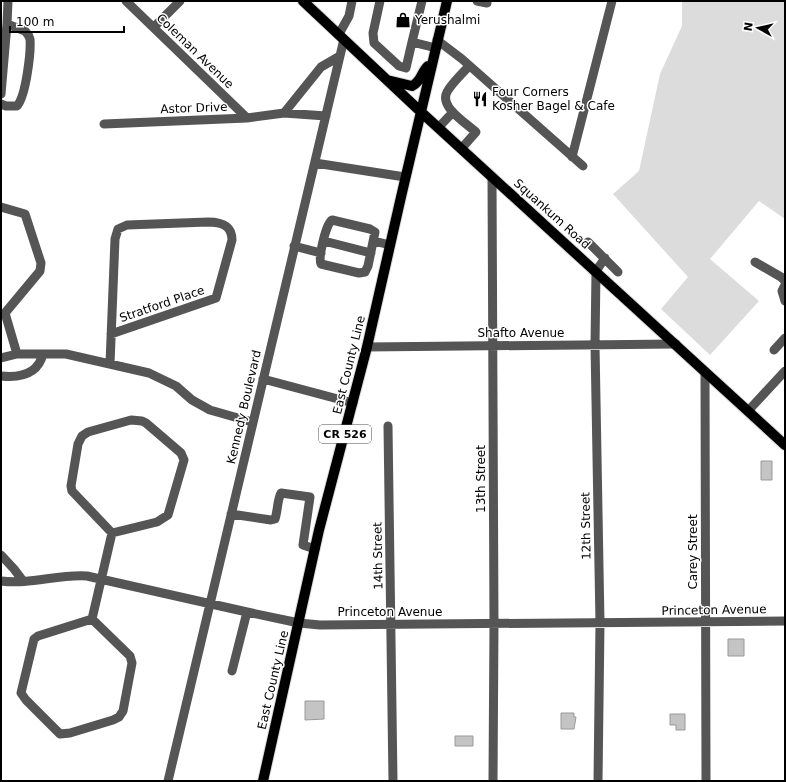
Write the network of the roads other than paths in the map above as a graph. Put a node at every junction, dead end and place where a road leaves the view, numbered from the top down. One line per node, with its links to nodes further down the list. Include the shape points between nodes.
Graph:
1 (8, 1): 12 (street)
2 (126, 1): 13 (street, Coleman Avenue)
3 (180, 1): 13 (street)
4 (303, 1): 14 (main road, Squankum Road)
5 (352, 1): 14 (street, Kennedy Boulevard)
6 (380, 1): 15 (street, via 373,34 374,43 399,66 406,68)
7 (422, 1): 15 (street)
8 (447, 1): 16 (main road, East County Line / CR 526)
9 (477, 1): 11 (street)
10 (612, 1): 31 (street)
11 (487, 3)
12 (7, 24): 21 (street); 22 (street, via 25,31 30,40 25,90 20,102 17,106)
13 (154, 27): 27 (street, Coleman Avenue)
14 (341, 37): 17 (street, Kennedy Boulevard); 20 (main road, Squankum Road)
15 (412, 42): 16 (street)
16 (437, 44): 18 (main road, East County Line / CR 526); 19 (street)
17 (340, 56): 25 (street, via 321,67); 26 (street, Kennedy Boulevard)
18 (432, 62): 20 (main road, via 424,69 420,81 412,86); 23 (main road, East County Line / CR 526)
19 (469, 66): 24 (street, via 446,93 447,107); 31 (street)
20 (387, 80): 23 (main road, Squankum Road)
21 (1, 94)
22 (1, 104)
23 (421, 112): 29 (main road, Squankum Road); 34 (main road, East County Line / CR 526)
24 (453, 112): 29 (street); 30 (street, via 476,132)
25 (284, 113): 26 (street, Astor Drive); 27 (street, Astor Drive)
26 (326, 116): 32 (street, Kennedy Boulevard)
27 (247, 118): 28 (street, Astor Drive)
28 (104, 124)
29 (438, 128): 30 (main road, Squankum Road)
30 (461, 149): 35 (main road, Squankum Road)
31 (572, 157): 33 (street)
32 (315, 163): 34 (street); 41 (street, Kennedy Boulevard)
33 (583, 166)
34 (405, 177): 40 (main road, East County Line / CR 526)
35 (492, 177): 46 (main road, Squankum Road); 56 (street, 13th Street)
36 (1, 207): 51 (street, via 25,214 41,263 40,271)
37 (324, 241): 38 (street, via 328,224 332,220 370,229 375,232); 42 (street); 43 (street)
38 (374, 241): 40 (street); 42 (street)
39 (588, 242): 44 (street)
40 (390, 245): 57 (main road, East County Line / CR 526)
41 (294, 246): 43 (street); 66 (street, Kennedy Boulevard)
42 (372, 252): 43 (street, via 367,270 362,274 324,266 319,261)
43 (321, 253)
44 (605, 258): 46 (street); 47 (street)
45 (755, 262): 48 (street)
46 (596, 271): 54 (street, 12th Street); 55 (main road, Squankum Road)
47 (618, 272)
48 (785, 281)
49 (785, 285): 50 (street, via 782,291)
50 (785, 301)
51 (3, 312): 59 (street)
52 (111, 334): 52 (street, Stratford Place, via 216,298 232,240 227,226 220,222 208,222 127,225 118,229 115,239); 62 (street, Stratford Place)
53 (785, 338): 58 (street)
54 (594, 344): 55 (street, Shafto Avenue); 56 (street, Shafto Avenue); 89 (street, 12th Street)
55 (676, 344): 64 (main road, Squankum Road)
56 (492, 345): 57 (street, Shafto Avenue); 91 (street, 13th Street)
57 (367, 347): 67 (main road, East County Line / CR 526)
58 (774, 350)
59 (17, 354): 60 (street); 61 (street)
60 (44, 354): 62 (street, via 66,354); 65 (street, via 32,372 22,376)
61 (1, 358)
62 (110, 364): 69 (street, via 162,378 210,410)
63 (785, 371): 68 (street)
64 (705, 372): 68 (main road, Squankum Road); 87 (street, Carey Street)
65 (1, 376)
66 (263, 379): 67 (street); 69 (street, Kennedy Boulevard)
67 (353, 403): 73 (main road, East County Line / CR 526)
68 (748, 411): 71 (main road, Squankum Road)
69 (252, 422): 74 (street, Kennedy Boulevard)
70 (388, 426): 90 (street, 14th Street)
71 (785, 446)
72 (310, 497): 73 (street); 74 (street, via 281,493 276,516 271,520); 75 (street)
73 (327, 500): 76 (main road, East County Line / CR 526)
74 (231, 514): 83 (street, Kennedy Boulevard)
75 (307, 517): 76 (street); 78 (street, via 303,545)
76 (322, 520): 78 (main road, East County Line / CR 526)
77 (112, 533): 77 (street, via 157,522 168,515 182,470 184,460 181,453 142,421 131,420 88,432 82,436 78,444 72,491); 80 (street)
78 (315, 549): 88 (main road, East County Line / CR 526)
79 (1, 555): 81 (street)
80 (100, 579): 81 (street, Princeton Avenue, via 74,575); 83 (street, Princeton Avenue); 85 (street)
81 (23, 581): 82 (street, Princeton Avenue)
82 (1, 582)
83 (209, 603): 84 (street, Princeton Avenue); 93 (street, Kennedy Boulevard)
84 (246, 612): 88 (street, Princeton Avenue); 92 (street)
85 (92, 619): 85 (street, via 38,636 31,645 21,692 60,734 113,720 123,711 132,663 130,656)
86 (785, 621): 87 (street, Princeton Avenue)
87 (705, 622): 89 (street, Princeton Avenue); 98 (street, Carey Street)
88 (299, 623): 90 (street, Princeton Avenue); 94 (main road, East County Line / CR 526)
89 (600, 623): 91 (street, Princeton Avenue); 97 (street, 12th Street)
90 (391, 624): 91 (street, Princeton Avenue); 95 (street, 14th Street)
91 (494, 624): 96 (street, 13th Street)
92 (232, 671)
93 (168, 781)
94 (263, 781)
95 (393, 781)
96 (493, 781)
97 (598, 781)
98 (706, 781)

